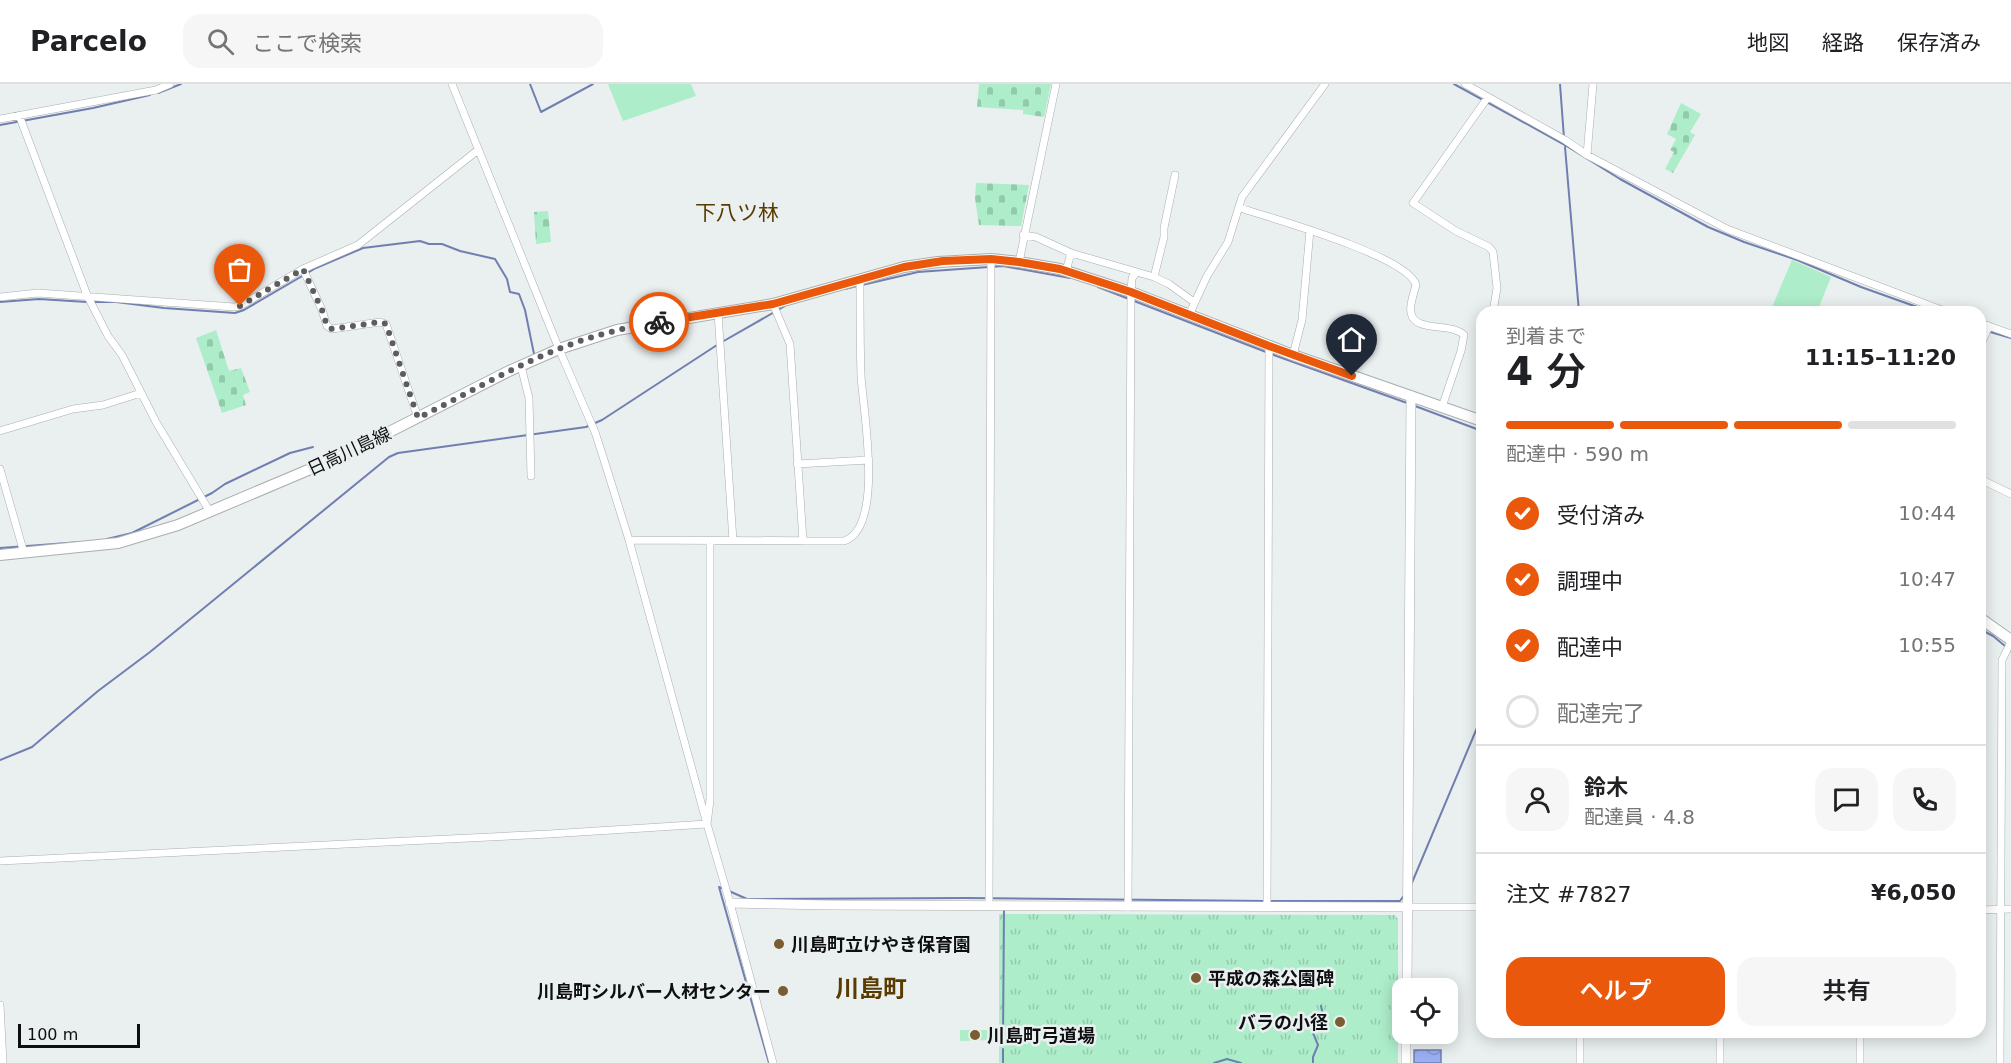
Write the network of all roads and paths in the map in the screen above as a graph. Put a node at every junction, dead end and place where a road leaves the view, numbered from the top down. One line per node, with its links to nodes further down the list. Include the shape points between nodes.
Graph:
1 (170, 84): 8 (street)
2 (452, 84): 10 (street)
3 (1056, 84): 15 (street)
4 (1325, 84): 13 (street, via 1242,197)
5 (1465, 84): 7 (street)
6 (1593, 84): 11 (street)
7 (1488, 97): 11 (street); 29 (street, via 1413,202 1493,252 1497,288)
8 (19, 116): 9 (street); 25 (street)
9 (0, 119)
10 (478, 150): 19 (street, via 358,246); 38 (street)
11 (1587, 155): 30 (street, via 1727,229)
12 (1175, 175): 22 (street)
13 (1239, 208): 14 (street); 27 (street, via 1228,242)
14 (1310, 230): 39 (street, via 1302,320); 43 (street, via 1356,246 1405,272 1416,285 1410,309 1414,320 1431,328 1460,330 1464,336 1459,361)
15 (1023, 235): 16 (street); 18 (street)
16 (1071, 253): 20 (street); 21 (street)
17 (991, 259): 18 (main road, 日高川島線); 23 (main road, 日高川島線, via 916,265); 65 (street)
18 (1019, 262): 20 (main road, 日高川島線)
19 (303, 269): 25 (street, via 234,307); 44 (street, via 327,326 332,329 386,324)
20 (1066, 271): 24 (main road, 日高川島線)
21 (1136, 273): 22 (street); 24 (street)
22 (1154, 277): 27 (street)
23 (860, 279): 28 (main road, 日高川島線); 47 (street, via 861,377)
24 (1131, 292): 32 (main road, 日高川島線); 66 (street)
25 (87, 296): 26 (street, via 38,293); 41 (street)
26 (0, 297)
27 (1194, 302): 32 (street)
28 (773, 304): 31 (main road, 日高川島線); 48 (street, via 790,344)
29 (1494, 306)
30 (1931, 306)
31 (718, 313): 38 (main road, 日高川島線, via 617,330); 56 (street)
32 (1189, 315): 37 (main road, 日高川島線)
33 (1986, 325): 34 (street)
34 (1989, 326): 35 (street); 36 (street)
35 (1986, 333)
36 (2011, 334)
37 (1269, 346): 39 (main road, 日高川島線); 67 (street)
38 (559, 349): 40 (main road, 日高川島線); 54 (street, via 596,432)
39 (1293, 355): 42 (main road, 日高川島線)
40 (521, 366): 44 (main road, 日高川島線); 50 (street, via 529,399)
41 (141, 393): 46 (street); 53 (street)
42 (1411, 396): 43 (main road, 日高川島線); 68 (street)
43 (1442, 407): 45 (main road, 日高川島線)
44 (418, 418): 53 (main road, 日高川島線, via 346,454)
45 (1476, 419)
46 (0, 431)
47 (869, 460): 48 (street); 57 (street, via 865,513 858,530 844,541)
48 (797, 464): 57 (street)
49 (0, 469): 58 (street)
50 (531, 476)
51 (1986, 482): 52 (street)
52 (2011, 494)
53 (210, 512): 58 (main road, 日高川島線, via 118,543)
54 (629, 540): 55 (street); 62 (street)
55 (710, 540): 56 (street); 62 (street, via 710,800)
56 (733, 541): 57 (street)
57 (803, 541)
58 (24, 553): 59 (main road, 日高川島線)
59 (0, 555)
60 (1986, 622): 61 (main road)
61 (2011, 641): 71 (street, via 2002,660)
62 (706, 824): 63 (street); 64 (street)
63 (0, 861)
64 (730, 903): 65 (street); 80 (street)
65 (989, 905): 66 (street)
66 (1128, 907): 67 (street)
67 (1267, 907): 68 (street)
68 (1408, 907): 69 (street); 73 (street)
69 (1476, 907)
70 (1986, 909): 71 (street)
71 (2001, 909): 72 (street); 85 (street)
72 (2011, 909)
73 (1407, 978)
74 (0, 1005): 79 (street)
75 (1580, 1038): 82 (street)
76 (1720, 1038): 83 (street)
77 (1860, 1038): 84 (street)
78 (1406, 1044): 81 (street)
79 (3, 1063)
80 (773, 1063)
81 (1406, 1063)
82 (1580, 1063)
83 (1720, 1063)
84 (1860, 1063)
85 (2000, 1063)

